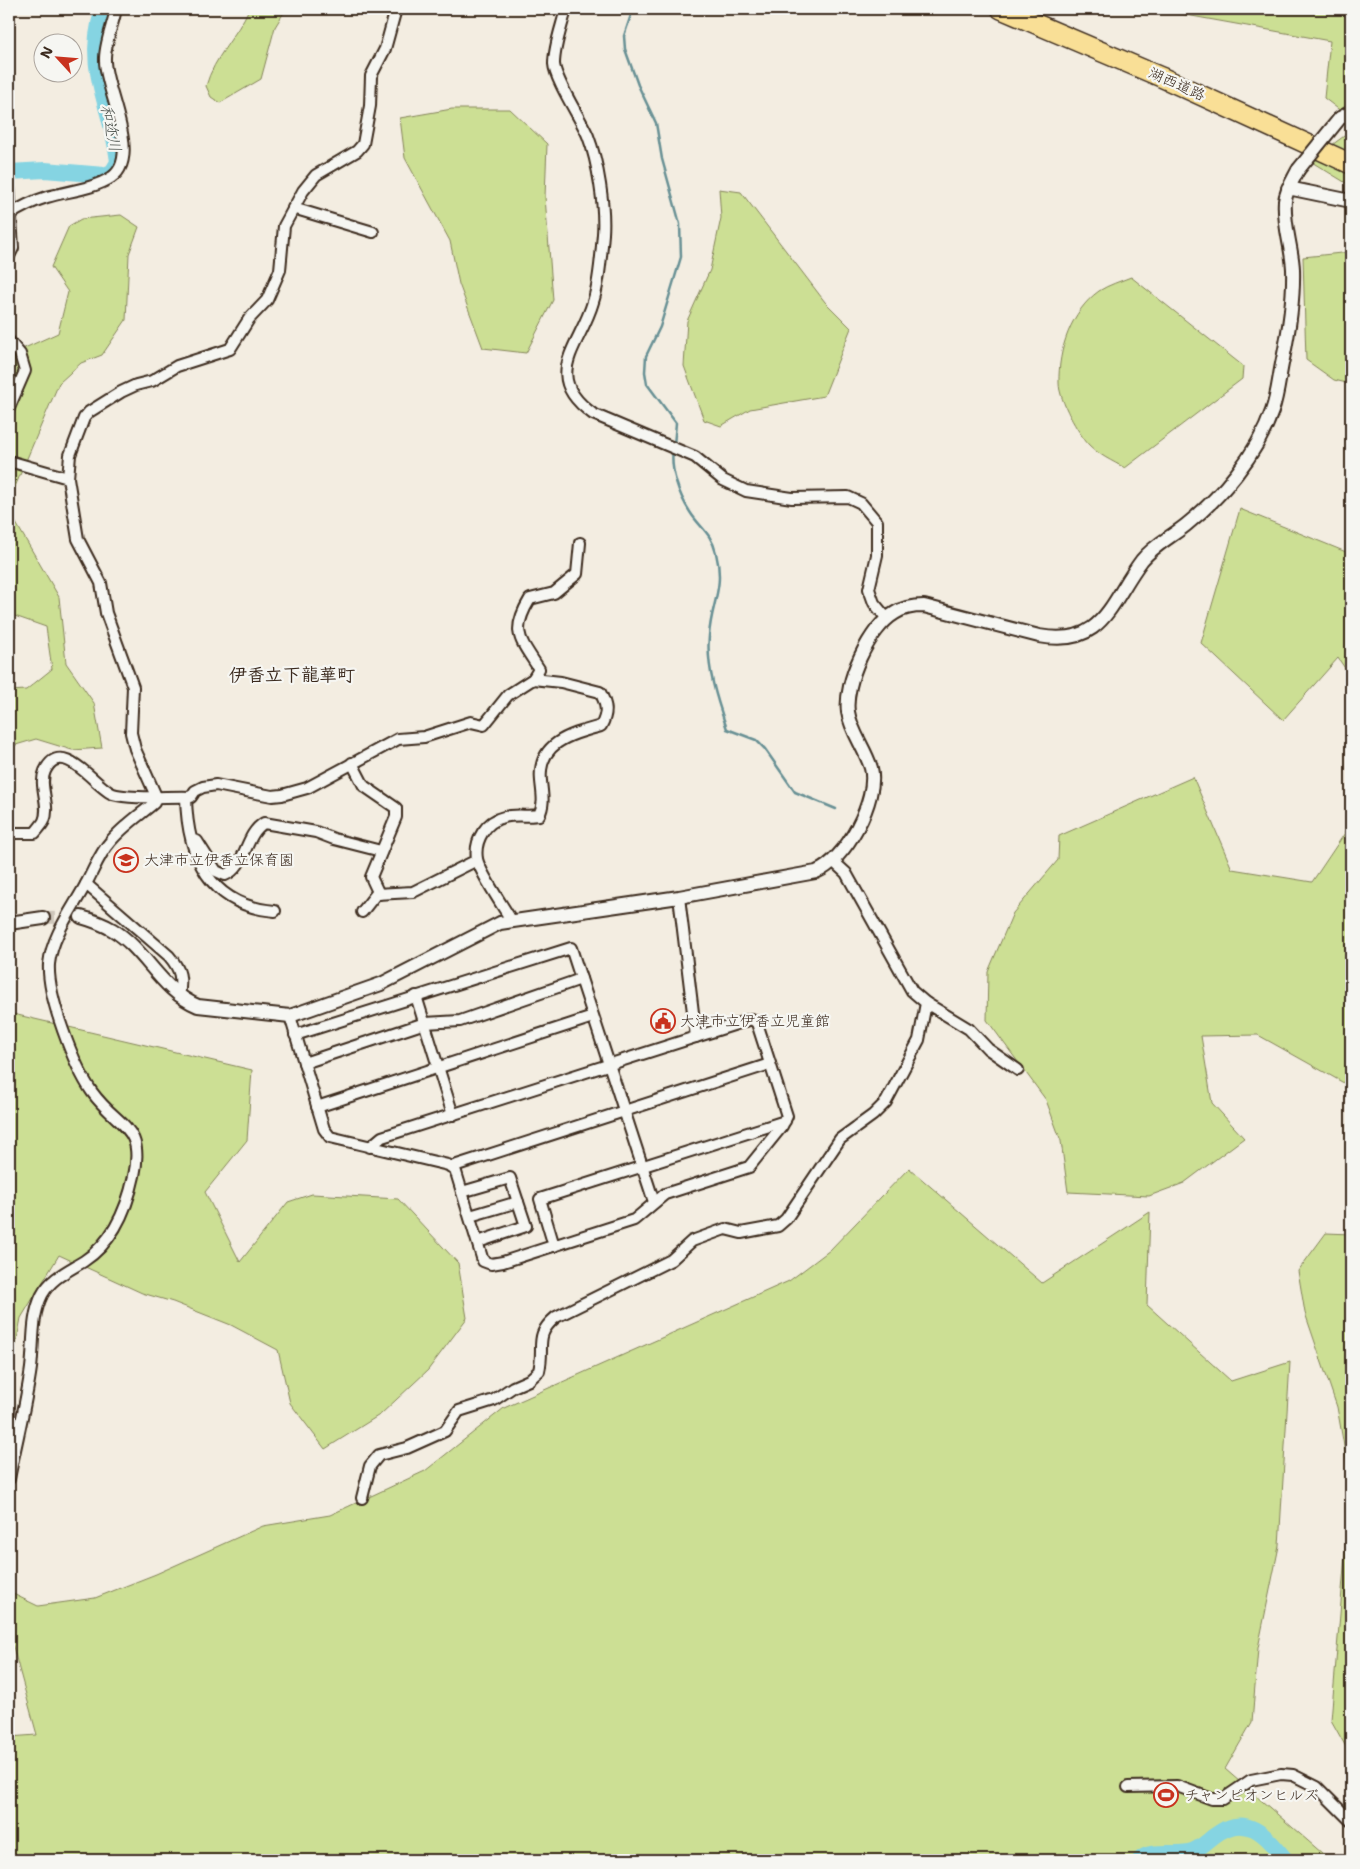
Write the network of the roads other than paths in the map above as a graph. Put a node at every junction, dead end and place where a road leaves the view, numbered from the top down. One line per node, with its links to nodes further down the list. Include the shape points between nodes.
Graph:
1 (116, 9): 13 (street, via 104,58 108,86 122,132 123,163 111,178 44,198)
2 (396, 9): 12 (street, via 385,49 371,76 370,106 363,144 357,151 316,175)
3 (566, 9): 21 (street, via 554,66 588,137 602,205 603,232 594,300 566,362 566,379 571,392 582,406 594,414 695,457 723,480 746,491 792,498 848,497 860,503 877,522 878,556 869,589 874,603)
4 (1001, 9): 8 (highway, 湖西道路, via 1161,76)
5 (1018, 9): 7 (highway, 湖西道路)
6 (1346, 115): 10 (street, bridge, via 1298,170)
7 (1351, 153)
8 (1351, 164)
9 (9, 187): 13 (street)
10 (1288, 188): 11 (street); 30 (street, via 1285,202 1293,268 1288,339 1272,412 1241,467 1205,509 1156,545 1142,560 1112,609 1082,635 1054,639 924,606 909,607 886,619 874,631 867,645 852,678 848,697 851,727 871,770 873,785 861,819)
11 (1351, 200)
12 (293, 208): 14 (street); 19 (street, via 284,226 280,270 274,288 230,349 178,366 100,403 84,418 70,455)
13 (10, 214): 15 (street, via 13,248)
14 (373, 232)
15 (9, 256)
16 (9, 341): 17 (street, via 20,354 25,370)
17 (9, 408)
18 (9, 462): 19 (street)
19 (68, 478): 24 (street, via 78,539 101,583 106,613 133,687 131,733 135,749)
20 (580, 543): 22 (street, via 577,574 554,593 530,599 518,617 520,638 539,669)
21 (884, 615)
22 (533, 680): 23 (street, via 508,696 484,726 471,722 424,737 398,739); 29 (street, via 561,682 600,692 607,704 606,718 601,726 554,744 545,758 540,776 543,806 539,815 503,817 490,824 481,834)
23 (352, 763): 25 (street, via 307,788 282,795 272,796 216,784); 28 (street, via 364,786 396,808 396,817)
24 (156, 796): 25 (street); 26 (street, via 113,794 77,765 58,760 44,773 44,821 35,833); 31 (street, via 154,803 110,842)
25 (186, 797): 27 (street, via 186,818)
26 (9, 833)
27 (192, 840): 28 (street, via 197,841 216,871 225,875 238,865 256,828 264,823 316,832); 34 (street, via 202,870 212,884 226,895 256,909)
28 (381, 851): 32 (street, via 370,878)
29 (477, 860): 32 (street, via 412,892); 38 (street)
30 (834, 862): 33 (street, via 816,872); 43 (street, via 846,873 912,991)
31 (86, 884): 41 (street, via 179,968 182,978); 67 (street, via 53,948 49,964 51,982 58,1015 83,1078 103,1106 134,1136 137,1162 120,1222 85,1260 62,1274 42,1296 36,1311 31,1369)
32 (380, 894): 35 (street, via 376,894)
33 (679, 897): 38 (street); 48 (street)
34 (275, 911)
35 (362, 912)
36 (81, 917): 41 (street, via 115,931)
37 (43, 918): 39 (street)
38 (511, 920): 44 (street, via 381,984)
39 (9, 924)
40 (581, 979): 42 (street, via 571,948); 45 (street); 46 (street, via 460,1020)
41 (178, 996): 44 (street, via 198,1006)
42 (416, 996): 46 (street); 47 (street)
43 (926, 1003): 53 (street, via 969,1029 988,1050); 68 (street, via 919,1040 886,1102 840,1139 786,1219 778,1226 741,1233 725,1229 692,1240 671,1260 556,1317 540,1338 539,1371 494,1400 459,1411 445,1431 407,1448 379,1455 370,1466)
44 (290, 1016): 47 (street)
45 (594, 1017): 51 (street); 52 (street)
46 (425, 1023): 49 (street); 52 (street)
47 (295, 1035): 49 (street)
48 (696, 1037): 50 (street, via 752,1019 757,1023); 51 (street)
49 (304, 1063): 54 (street)
50 (770, 1064): 55 (street); 57 (street, via 787,1116)
51 (609, 1065): 55 (street); 56 (street)
52 (438, 1068): 54 (street); 56 (street)
53 (1018, 1070)
54 (317, 1107): 58 (street, via 330,1137)
55 (624, 1111): 59 (street); 60 (street)
56 (453, 1114): 58 (street, via 382,1137)
57 (784, 1121): 60 (street); 63 (street, via 749,1167 665,1194)
58 (370, 1147): 59 (street)
59 (451, 1166): 61 (street, via 455,1169)
60 (642, 1166): 63 (street); 66 (street, via 540,1199)
61 (462, 1192): 62 (street, via 510,1178); 64 (street)
62 (518, 1202): 64 (street); 65 (street, via 526,1226)
63 (654, 1202): 66 (street, via 634,1220)
64 (470, 1216): 65 (street)
65 (478, 1242): 66 (street, via 483,1260 491,1264)
66 (554, 1246)
67 (9, 1479)
68 (362, 1498)
69 (1128, 1787): 70 (street, via 1177,1786 1212,1799 1223,1799 1251,1780 1280,1774 1293,1775 1317,1787)
70 (1351, 1821)

